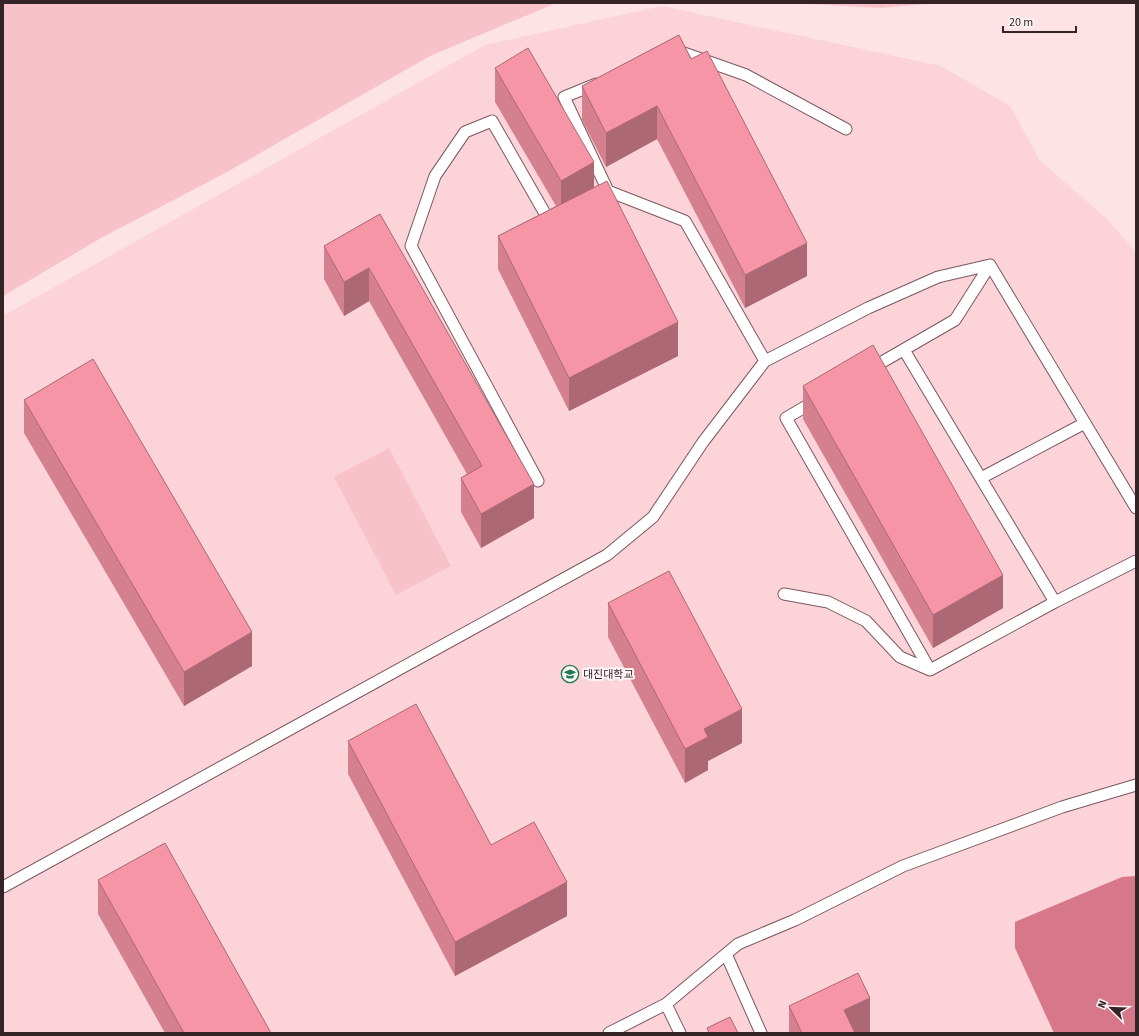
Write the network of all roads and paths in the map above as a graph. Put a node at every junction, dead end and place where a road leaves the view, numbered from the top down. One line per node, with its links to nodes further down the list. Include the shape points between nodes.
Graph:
1 (664, 57): 3 (lane, via 678,51 746,75)
2 (606, 80): 4 (lane, via 564,97)
3 (846, 129)
4 (608, 191): 5 (lane); 9 (lane, via 686,221)
5 (596, 198)
6 (564, 217): 14 (lane, via 551,224 492,121 465,132 435,176 411,246)
7 (990, 265): 8 (lane, via 955,320); 9 (lane, via 938,277 868,308); 12 (lane)
8 (904, 350): 10 (lane); 13 (lane)
9 (765, 361): 21 (lane, via 703,442 653,517 607,555)
10 (858, 376)
11 (825, 395): 19 (lane, via 786,418)
12 (1085, 423): 13 (lane); 15 (lane)
13 (981, 478): 18 (lane)
14 (538, 481)
15 (1136, 508)
16 (1136, 561): 18 (lane)
17 (784, 594): 19 (lane, via 828,602 866,621 900,657)
18 (1055, 602): 19 (lane)
19 (930, 670)
20 (1136, 785): 22 (lane, via 1062,807 903,866 795,920 738,944)
21 (3, 886)
22 (726, 954): 23 (lane); 24 (lane)
23 (666, 1004): 25 (lane); 26 (lane)
24 (756, 1031)
25 (609, 1033)
26 (680, 1033)

